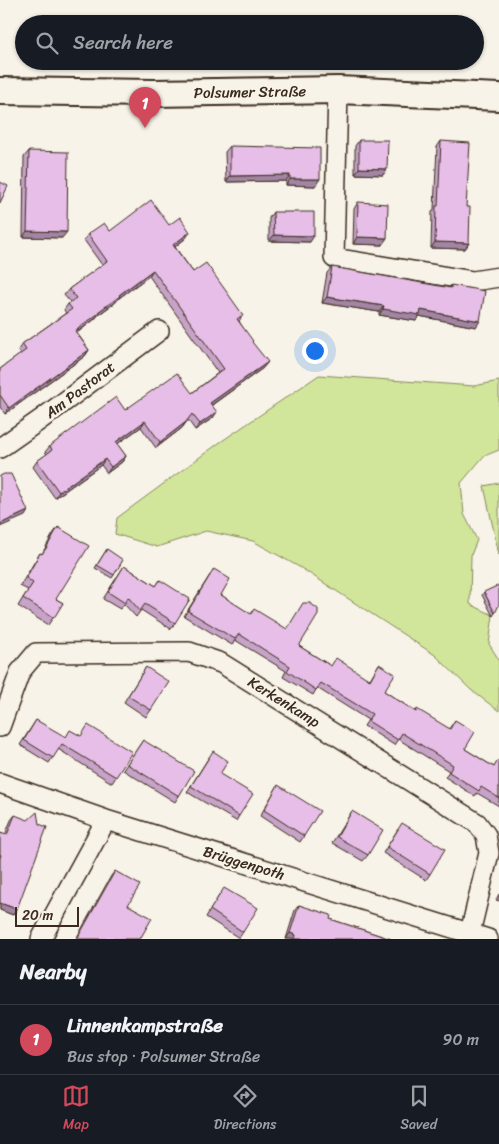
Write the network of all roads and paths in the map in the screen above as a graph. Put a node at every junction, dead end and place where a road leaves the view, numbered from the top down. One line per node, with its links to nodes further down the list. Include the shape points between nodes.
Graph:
1 (338, 90): 2 (main road, Polsumer Straße); 3 (main road, Polsumer Straße); 4 (street, via 334,258 473,281)
2 (0, 91)
3 (499, 97)
4 (499, 277)
5 (159, 331): 6 (street, Am Pastorat)
6 (0, 448)
7 (0, 727): 10 (street, Kerkenkamp, via 20,672 36,653 189,652 221,663 477,823 486,835 489,853)
8 (0, 783): 9 (street, Brüggenpoth)
9 (106, 820): 10 (street, Brüggenpoth); 11 (street)
10 (470, 933): 12 (street, Brüggenpoth)
11 (42, 939)
12 (488, 939)

